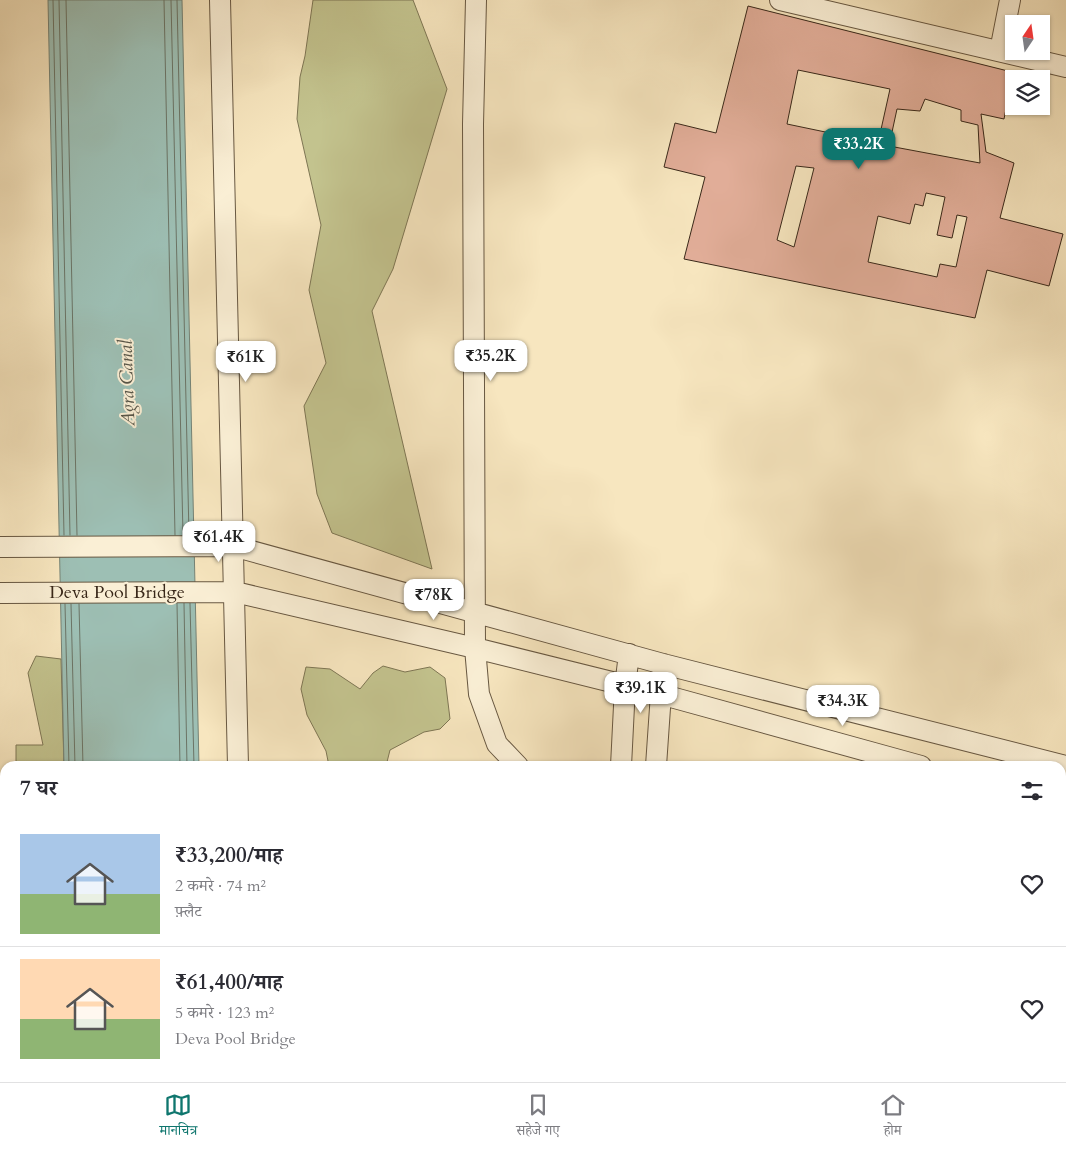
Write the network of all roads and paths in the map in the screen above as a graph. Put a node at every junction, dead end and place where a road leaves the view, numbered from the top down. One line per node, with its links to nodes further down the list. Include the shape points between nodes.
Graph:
1 (220, 0): 7 (street)
2 (476, 0): 11 (street, via 473,124)
3 (780, 0): 5 (street)
4 (1010, 0): 5 (street)
5 (1000, 51): 6 (street)
6 (1066, 67)
7 (233, 546): 8 (street); 9 (street); 11 (street)
8 (0, 547)
9 (235, 592): 10 (street, Deva Pool Bridge); 12 (street, Deva Pool Bridge); 17 (street)
10 (0, 593)
11 (475, 612): 12 (street); 13 (street)
12 (475, 648): 15 (street, Deva Pool Bridge); 18 (street, via 479,694 497,744)
13 (629, 654): 14 (street); 15 (street)
14 (663, 664): 16 (street); 22 (street)
15 (625, 686): 16 (street, Deva Pool Bridge); 19 (street)
16 (660, 694): 20 (street); 21 (street, Deva Pool Bridge)
17 (238, 761)
18 (513, 761)
19 (621, 761)
20 (656, 761)
21 (904, 761)
22 (1046, 761)

